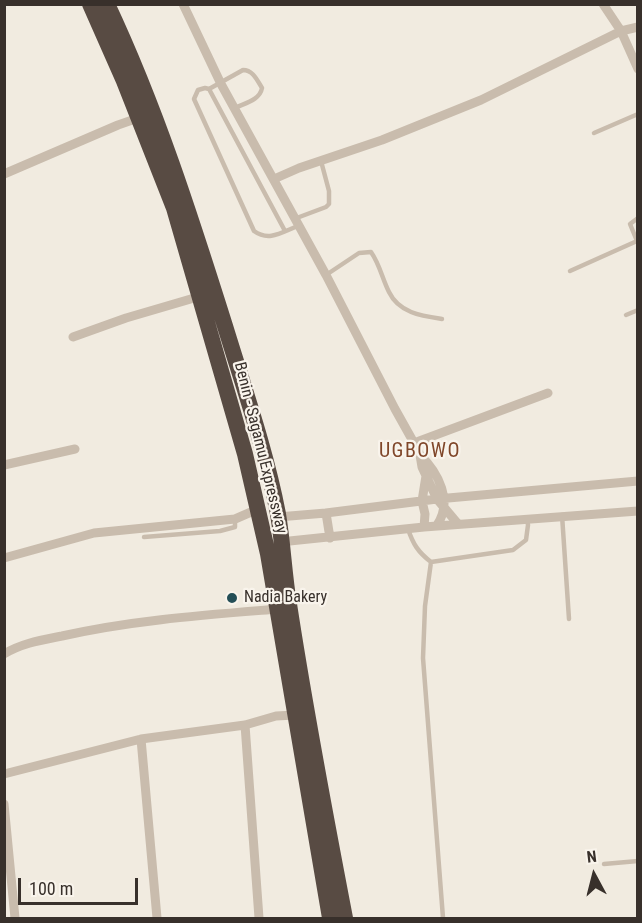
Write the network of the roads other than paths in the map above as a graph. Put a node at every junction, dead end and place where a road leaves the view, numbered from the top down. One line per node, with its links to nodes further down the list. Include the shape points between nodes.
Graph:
1 (90, 4): 8 (highway, Benin - Sagamu Expressway)
2 (107, 4): 8 (highway, via 128,49)
3 (183, 4): 9 (street)
4 (603, 4): 6 (street)
5 (638, 27): 6 (street)
6 (621, 31): 7 (street); 15 (street, via 481,100)
7 (638, 69)
8 (130, 78): 13 (highway, Benin - Sagamu Expressway); 42 (highway, via 200,245)
9 (221, 84): 10 (lane); 11 (street); 11 (lane, via 248,70 262,88 258,97)
10 (209, 89): 20 (lane); 20 (lane, via 198,90 194,99 254,231 262,237)
11 (235, 108): 17 (street)
12 (638, 114): 14 (lane)
13 (138, 118): 16 (street); 24 (highway, Benin - Sagamu Expressway, via 174,208)
14 (594, 133)
15 (321, 161): 17 (street); 19 (lane, via 329,204)
16 (4, 174)
17 (274, 180): 19 (street)
18 (638, 218): 21 (lane, via 630,224)
19 (296, 223): 20 (lane); 23 (street)
20 (285, 231)
21 (637, 241): 22 (lane)
22 (570, 271)
23 (326, 275): 27 (lane, via 359,253 371,252 389,292 402,307 417,315); 30 (street)
24 (201, 296): 28 (street); 38 (highway, Benin - Sagamu Expressway)
25 (638, 310): 26 (lane)
26 (626, 315)
27 (442, 319)
28 (73, 337)
29 (548, 393): 30 (street)
30 (414, 442): 32 (street)
31 (75, 450): 33 (street)
32 (420, 455): 34 (street); 37 (street, via 440,479)
33 (4, 465)
34 (426, 476): 36 (street); 37 (street)
35 (638, 481): 37 (street)
36 (422, 501): 37 (street); 40 (street); 47 (street)
37 (444, 501): 45 (street); 46 (street)
38 (258, 509): 44 (street); 54 (highway, Benin - Sagamu Expressway)
39 (638, 511): 41 (street)
40 (326, 513): 42 (street); 50 (street)
41 (562, 515): 43 (street); 55 (lane)
42 (278, 517): 51 (highway)
43 (527, 518): 45 (street); 53 (lane, via 526,540 513,550)
44 (235, 519): 49 (lane, via 235,527 220,531); 52 (street, via 94,533)
45 (458, 524): 46 (street)
46 (437, 525): 47 (street)
47 (424, 526): 48 (street)
48 (408, 529): 50 (street); 53 (lane, via 414,546)
49 (144, 537)
50 (330, 538): 51 (street)
51 (280, 542): 68 (highway)
52 (4, 558)
53 (431, 562): 69 (lane, via 423,658)
54 (278, 609): 56 (street, via 91,629 16,646); 57 (highway, Benin - Sagamu Expressway)
55 (569, 620)
56 (4, 654)
57 (295, 714): 58 (street); 67 (highway, Benin - Sagamu Expressway)
58 (245, 725): 59 (street); 66 (street)
59 (141, 739): 60 (street); 65 (street)
60 (4, 774)
61 (4, 804): 64 (street)
62 (638, 861): 63 (lane)
63 (604, 864)
64 (15, 918)
65 (157, 918)
66 (259, 918)
67 (330, 918)
68 (345, 918)
69 (443, 918)

